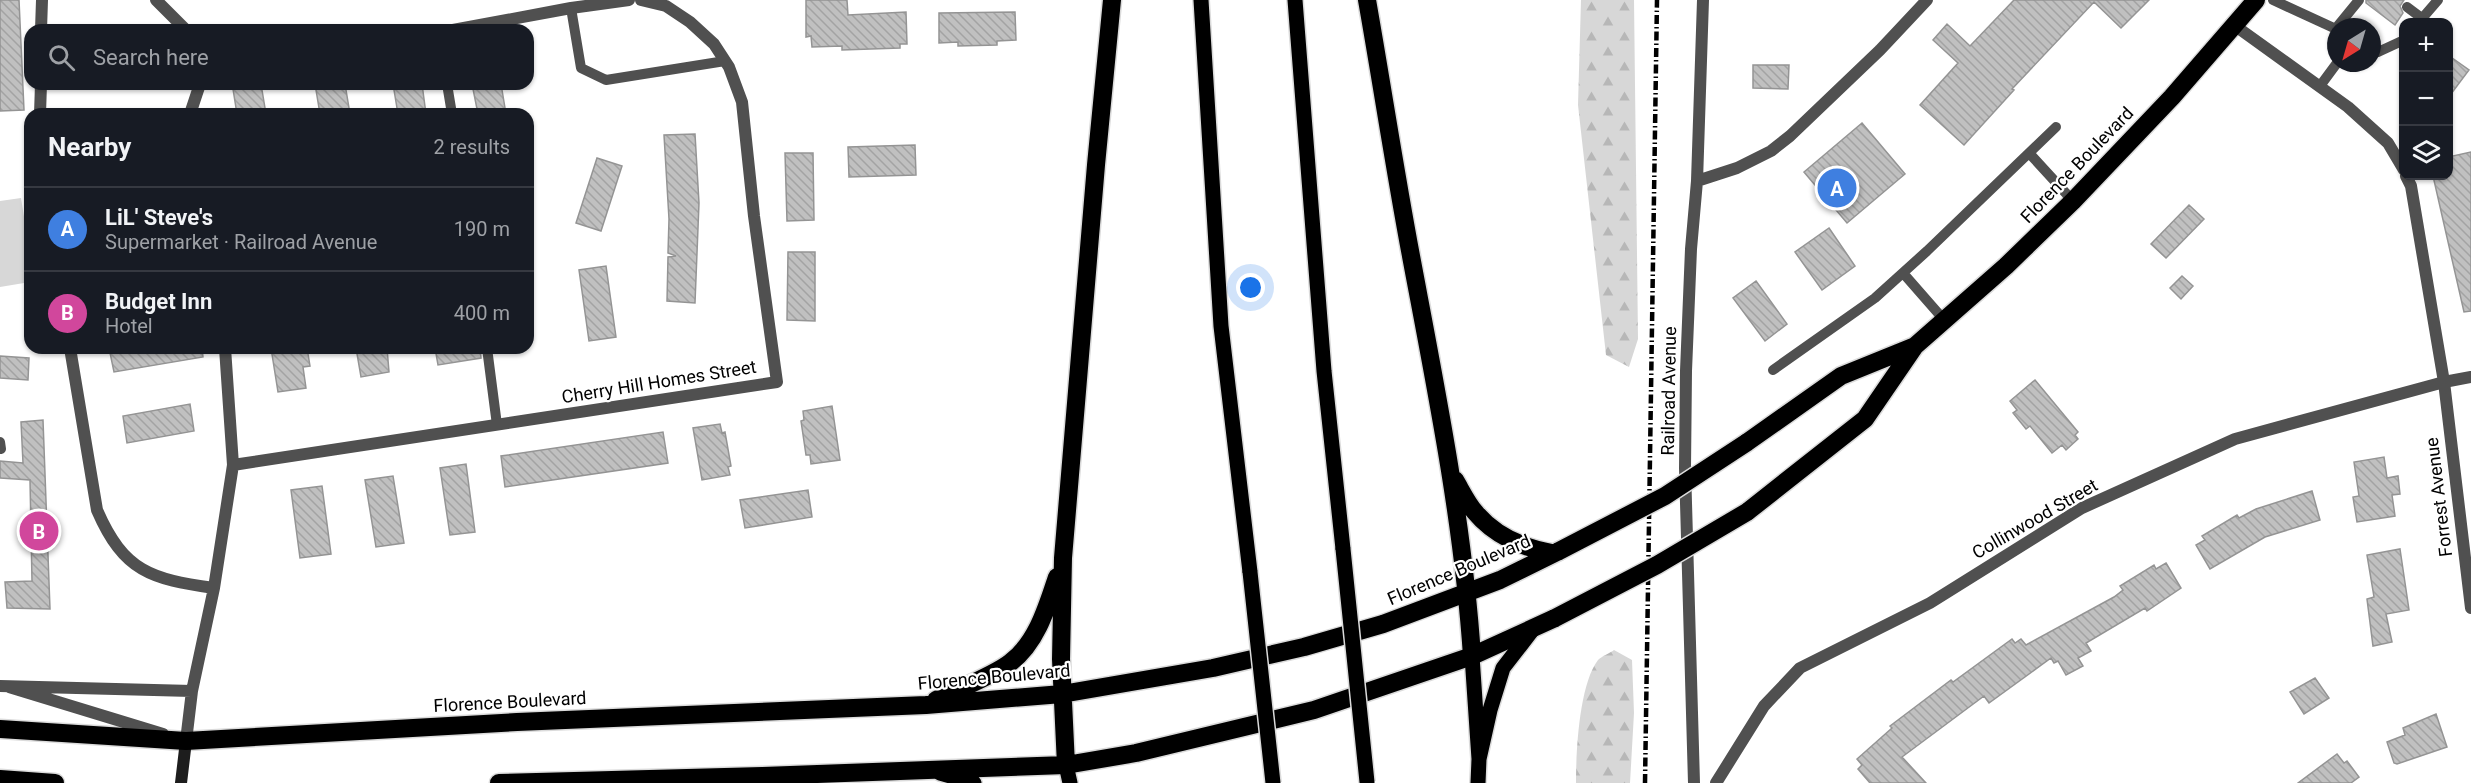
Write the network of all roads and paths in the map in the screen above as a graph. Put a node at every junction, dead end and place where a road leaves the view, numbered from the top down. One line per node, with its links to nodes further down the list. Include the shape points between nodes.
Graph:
1 (42, 0): 20 (street)
2 (156, 0): 21 (street)
3 (629, 0): 15 (street)
4 (641, 0): 27 (street, Cherry Hill Homes Street, via 666,6 690,22 714,44)
5 (1112, 0): 55 (highway)
6 (1201, 0): 76 (main road, bridge, via 1221,326)
7 (1295, 0): 77 (main road, bridge, via 1324,370)
8 (1367, 0): 53 (highway)
9 (1703, 0): 40 (street, Railroad Avenue)
10 (1927, 0): 40 (street, via 1880,50 1771,151)
11 (2256, 0): 24 (highway, Florence Boulevard)
12 (2273, 0): 23 (lane)
13 (2359, 0): 17 (lane)
14 (2438, 0): 19 (lane)
15 (570, 4): 22 (street); 27 (lane, via 581,68 606,80)
16 (2407, 7): 18 (lane)
17 (2344, 18)
18 (2418, 18)
19 (2423, 18)
20 (41, 24)
21 (180, 24)
22 (480, 24)
23 (2327, 24)
24 (2234, 25): 29 (street); 41 (highway, Florence Boulevard)
25 (2399, 42): 26 (lane)
26 (2381, 51)
27 (725, 61): 51 (street, Cherry Hill Homes Street, via 742,102 777,382)
28 (2330, 72): 29 (lane)
29 (2320, 86): 38 (street, via 2388,143)
30 (41, 90): 33 (street)
31 (196, 90): 34 (street)
32 (448, 90): 35 (lane)
33 (40, 108)
34 (192, 108)
35 (451, 108)
36 (2056, 127): 37 (lane)
37 (2030, 153): 41 (lane); 42 (lane)
38 (2399, 163)
39 (2408, 180): 50 (street, Forrest Avenue)
40 (1697, 181): 79 (street, Railroad Avenue, via 1691,249 1685,468)
41 (2073, 201): 43 (highway, Florence Boulevard)
42 (1903, 273): 43 (lane); 48 (lane, via 1875,298)
43 (1945, 321): 44 (highway, Florence Boulevard)
44 (1915, 346): 54 (highway, Florence Boulevard, bridge, via 1841,376 1665,496); 59 (highway, Florence Boulevard, bridge, via 1865,419 1747,512 1657,565)
45 (71, 354): 56 (street, via 97,510 107,534 138,567 161,579)
46 (225, 354): 52 (street)
47 (488, 354): 51 (lane)
48 (1773, 370)
49 (2471, 376): 50 (street, Collinwood Street)
50 (2444, 382): 58 (street, Forrest Avenue); 80 (street, Collinwood Street, via 2235,440 2082,508 1930,603 1800,668 1764,706)
51 (497, 425): 52 (street, Cherry Hill Homes Street)
52 (233, 465): 56 (street)
53 (1452, 476): 54 (highway, via 1475,513 1500,533 1528,549); 57 (highway)
54 (1555, 552): 57 (highway, Florence Boulevard)
55 (1063, 558): 63 (highway); 64 (highway, via 1044,616 1011,663)
56 (214, 588): 62 (street)
57 (1468, 592): 60 (highway); 63 (highway, Florence Boulevard, via 1383,624 1304,647 1213,668)
58 (2471, 608)
59 (1534, 628): 60 (highway, Florence Boulevard); 67 (main road, via 1503,668)
60 (1472, 656): 67 (main road); 68 (highway, Florence Boulevard, via 1314,710 1136,753)
61 (5, 687): 62 (street); 66 (street)
62 (192, 691): 66 (street)
63 (1062, 694): 64 (highway, Florence Boulevard); 68 (highway)
64 (926, 705): 66 (highway, Florence Boulevard)
65 (0, 729): 66 (highway, Florence Boulevard)
66 (186, 741): 72 (street)
67 (1479, 759): 78 (main road)
68 (1066, 765): 69 (highway, Florence Boulevard); 75 (main road)
69 (931, 770): 73 (highway, Florence Boulevard); 74 (main road)
70 (0, 779): 71 (highway)
71 (54, 783)
72 (181, 783)
73 (499, 783)
74 (974, 783)
75 (1070, 783)
76 (1273, 783)
77 (1367, 783)
78 (1478, 783)
79 (1694, 783)
80 (1716, 783)

